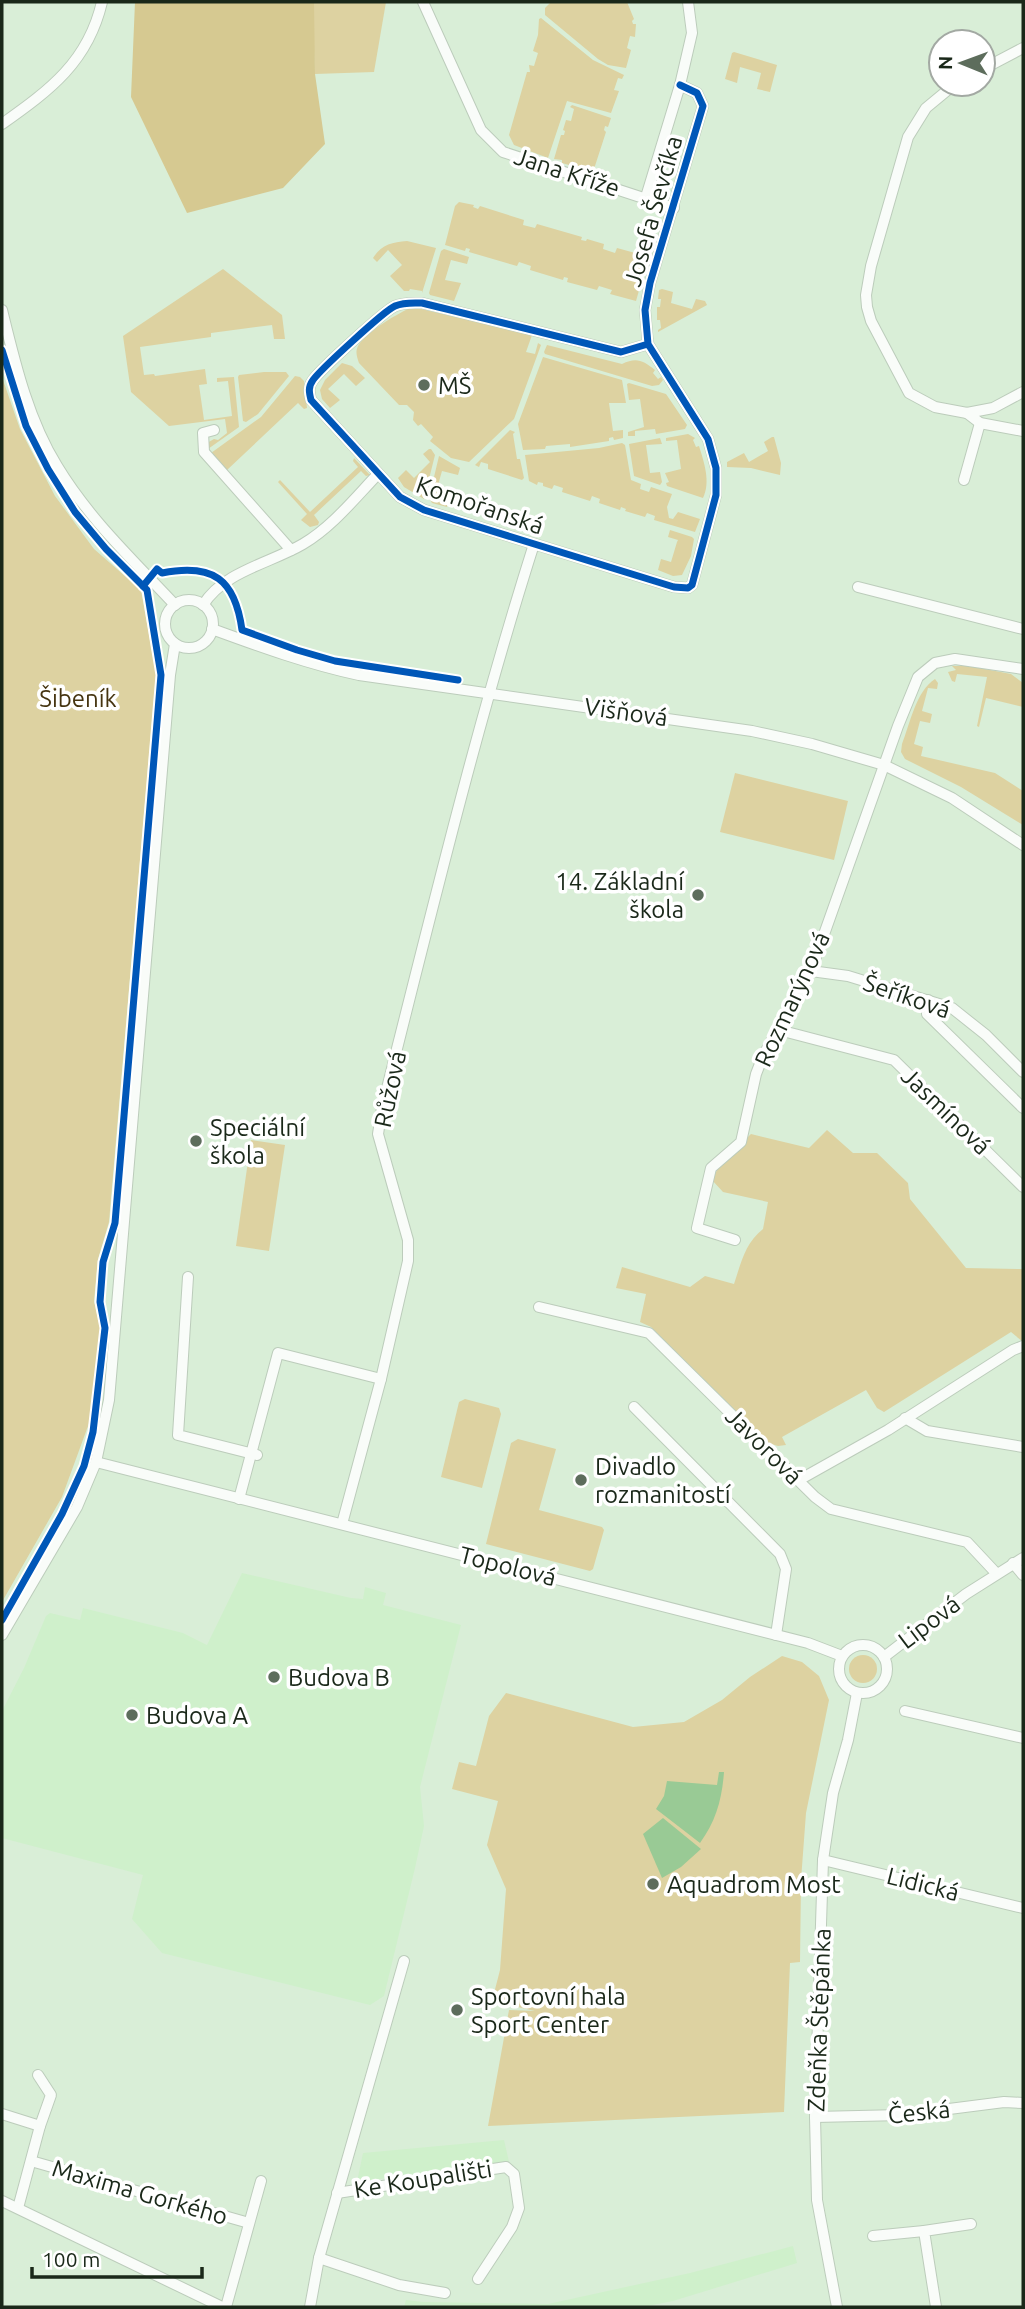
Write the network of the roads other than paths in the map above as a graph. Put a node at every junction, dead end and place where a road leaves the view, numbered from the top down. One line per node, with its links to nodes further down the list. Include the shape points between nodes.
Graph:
1 (102, 2): 8 (street, via 88,43 67,72)
2 (423, 2): 9 (street, Jana Kříže, via 481,130 495,146)
3 (688, 2): 6 (street, Josefa Ševčíka, via 692,33)
4 (1023, 48): 5 (street)
5 (997, 62)
6 (680, 85): 9 (street, Josefa Ševčíka); 10 (street, Josefa Ševčíka, via 697,93 703,106)
7 (938, 98): 14 (street, via 926,108 908,137 866,295 871,321 909,393 935,407)
8 (2, 124)
9 (646, 197): 10 (street, Jana Kříže)
10 (674, 208): 12 (street, Josefa Ševčíka, via 650,283 645,310)
11 (2, 310): 24 (street, via 19,377 56,465 117,546)
12 (648, 344): 18 (street, Komořanská, via 621,352 422,303 393,306 342,351 309,389 311,400); 23 (street, Josefa Ševčíka, via 708,439 716,468 715,500)
13 (1023, 391): 14 (street, via 993,408)
14 (967, 413): 15 (street)
15 (981, 424): 17 (street); 19 (street)
16 (214, 430): 21 (street, via 203,433 204,452)
17 (1023, 431)
18 (378, 474): 20 (street, Komořanská, via 400,496 424,510); 21 (street, via 325,527)
19 (964, 480)
20 (534, 544): 23 (street, Komořanská); 30 (street, Růžová)
21 (291, 550): 25 (street, via 224,583)
22 (859, 587): 27 (street)
23 (688, 588)
24 (175, 605): 25 (street, via 189,600); 28 (street, via 165,625)
25 (203, 605): 26 (street, via 211,615)
26 (212, 629): 28 (street, via 198,646); 30 (street, Višňová, via 317,666)
27 (1023, 629)
28 (175, 644): 48 (street, via 108,1400)
29 (1023, 668): 31 (street, Rozmarýnová, via 955,659 935,663 918,677)
30 (488, 694): 31 (street, Višňová, via 752,731); 43 (street, Růžová, via 378,1134 408,1240 408,1261)
31 (884, 765): 32 (street, Višňová, via 952,798); 33 (street, Rozmarýnová)
32 (1023, 845)
33 (811, 971): 34 (street, Šeříková, via 848,976); 35 (street, Rozmarýnová)
34 (928, 1000): 36 (street, Šeříková, via 952,1008); 37 (street, via 927,1014)
35 (779, 1030): 38 (street, Jasmínová, via 894,1060); 39 (street, Rozmarýnová, via 756,1074 741,1142 711,1168 697,1228)
36 (1023, 1072)
37 (1023, 1108)
38 (1023, 1187)
39 (735, 1240)
40 (188, 1278): 47 (street, via 178,1435)
41 (539, 1307): 49 (street, Javorová, via 649,1333)
42 (1020, 1350): 45 (street)
43 (381, 1379): 47 (street, via 278,1353); 51 (street, Růžová)
44 (634, 1407): 56 (street, via 780,1554 786,1569)
45 (905, 1418): 46 (street, via 927,1431); 49 (street)
46 (1023, 1447)
47 (254, 1454): 50 (street)
48 (96, 1462): 50 (street, Topolová); 55 (street, via 77,1507)
49 (799, 1480): 53 (street, Javorová, via 831,1508 967,1542)
50 (239, 1499): 51 (street, Topolová)
51 (342, 1524): 56 (street, Topolová)
52 (1018, 1561): 53 (street, Lipová); 54 (street)
53 (996, 1573): 58 (street, Lipová)
54 (1023, 1575)
55 (2, 1635)
56 (776, 1635): 57 (street, Topolová)
57 (842, 1657): 58 (street, via 855,1646 866,1645); 59 (street, via 841,1681)
58 (884, 1657): 59 (street, Lipová, via 887,1674 882,1684 868,1693)
59 (857, 1693): 62 (street, Zdeňka Štěpánka, via 833,1793)
60 (905, 1711): 61 (street)
61 (1023, 1738)
62 (823, 1860): 63 (street, Lidická); 68 (street, Zdeňka Štěpánka)
63 (1023, 1908)
64 (404, 1961): 72 (street, Ke Koupališti)
65 (38, 2075): 69 (street, Maxima Gorkého, via 51,2095)
66 (1023, 2103): 68 (street, Česká)
67 (2, 2114): 69 (street, Maxima Gorkého)
68 (815, 2118): 84 (street, Zdeňka Štěpánka, via 817,2200)
69 (40, 2126): 70 (street, Maxima Gorkého)
70 (31, 2161): 74 (street, Maxima Gorkého); 75 (street, Maxima Gorkého)
71 (261, 2181): 75 (street, Maxima Gorkého)
72 (337, 2193): 79 (street, Ke Koupališti); 80 (street, Ke Koupališti, via 506,2167 514,2174 519,2208)
73 (2, 2201): 74 (street)
74 (18, 2208): 82 (street)
75 (249, 2223): 82 (street, Maxima Gorkého)
76 (971, 2224): 77 (street)
77 (924, 2231): 78 (street); 85 (street)
78 (873, 2236)
79 (319, 2258): 81 (street, via 399,2285); 83 (street, Ke Koupališti)
80 (478, 2279)
81 (445, 2293)
82 (224, 2307)
83 (310, 2307)
84 (837, 2307)
85 (936, 2307)

